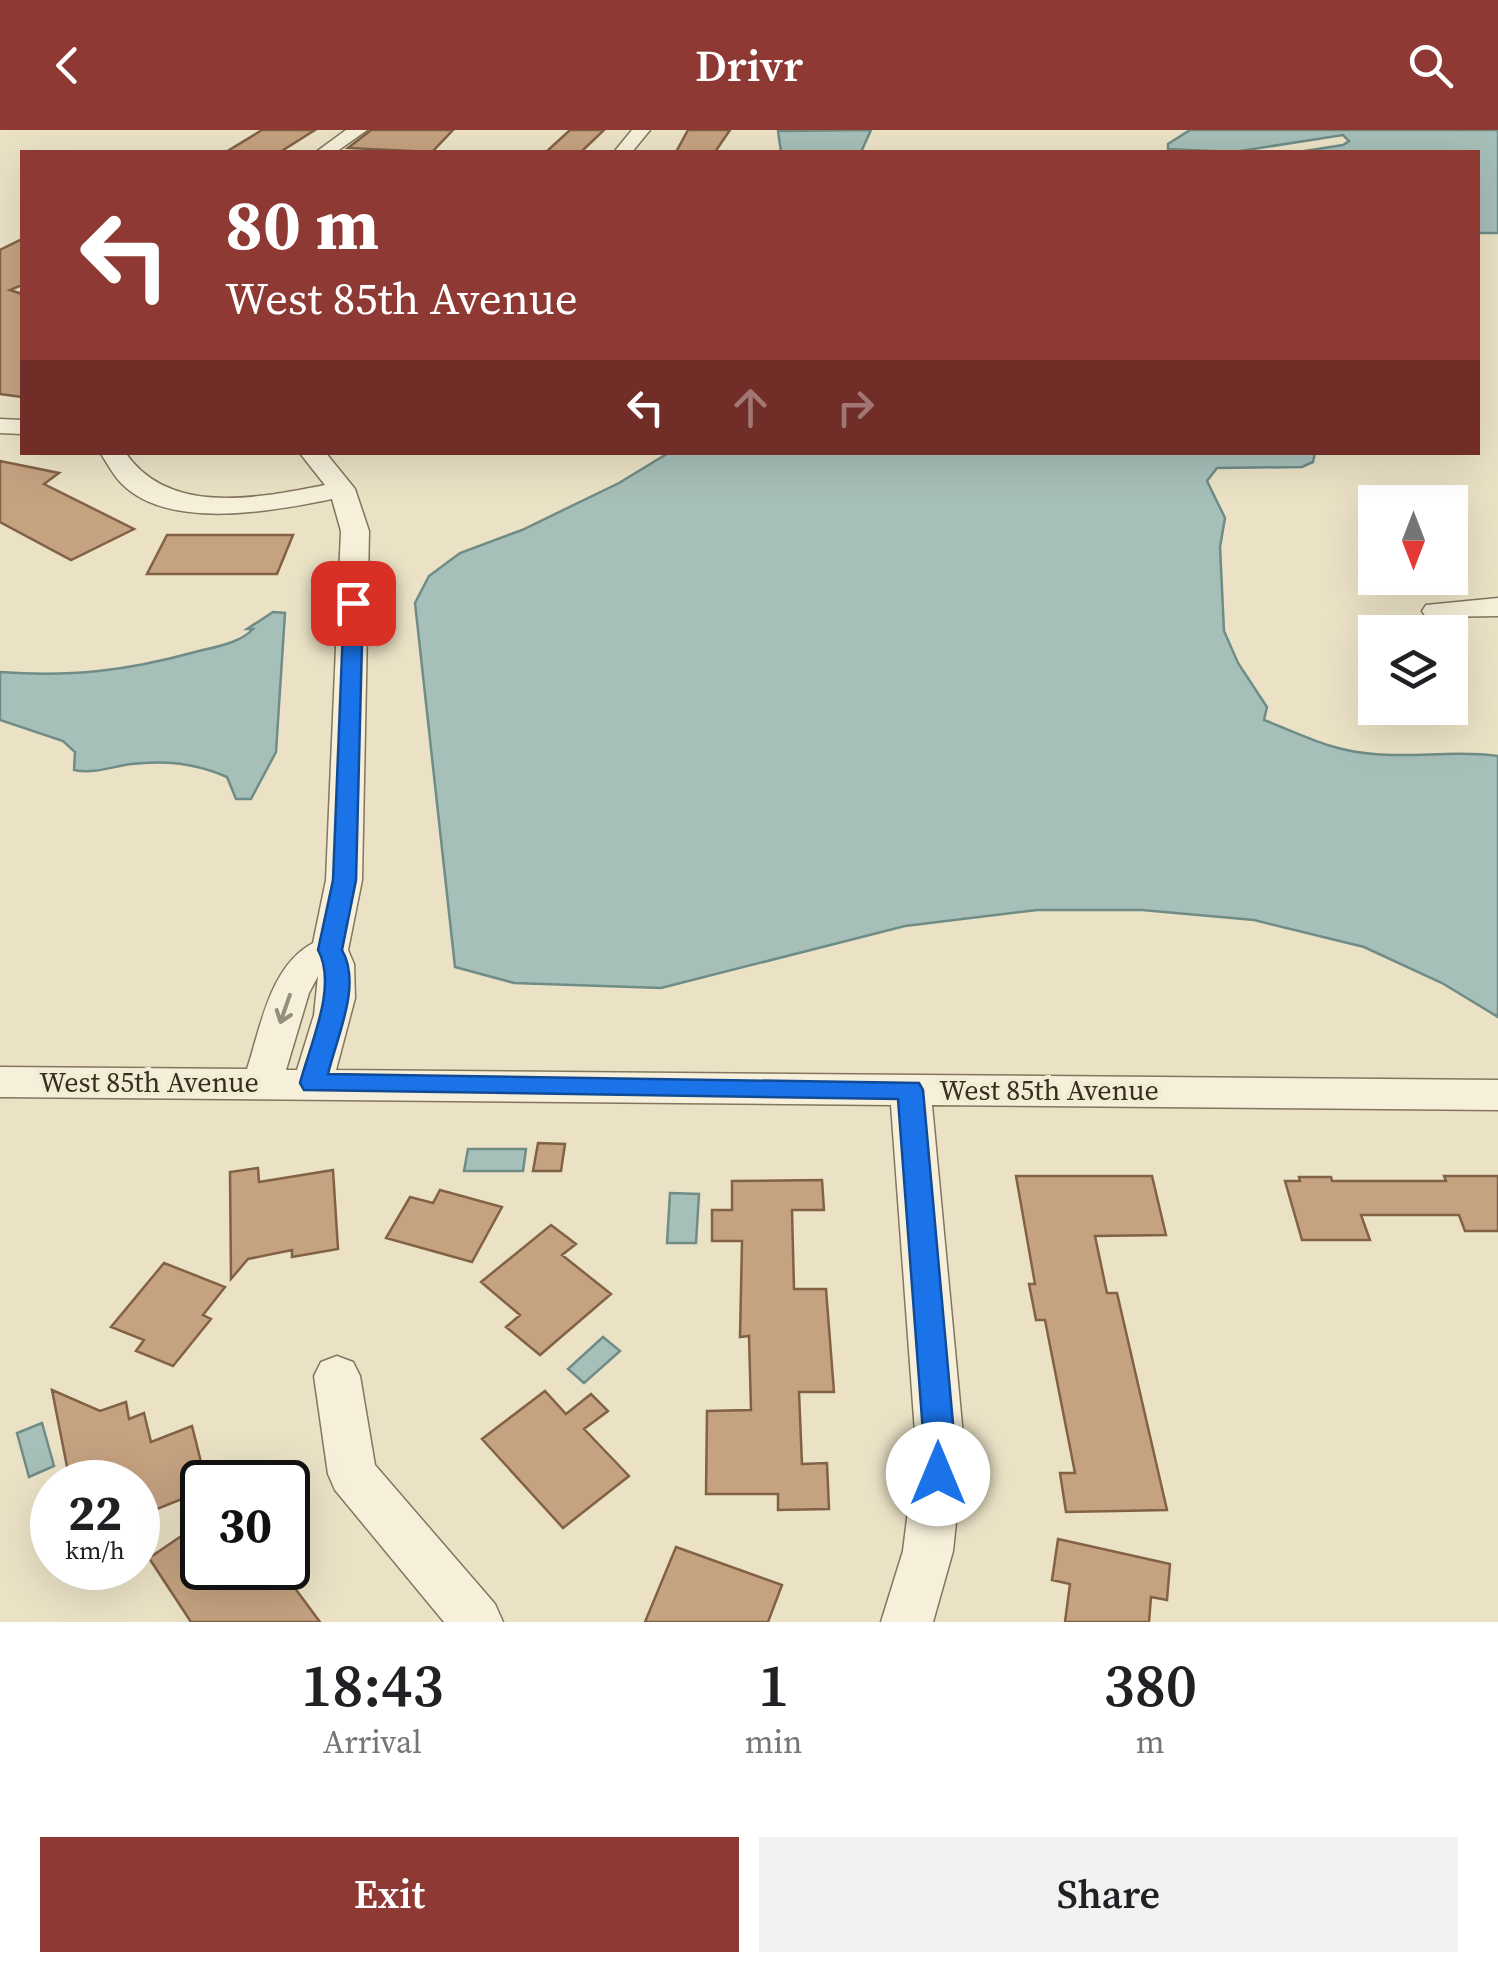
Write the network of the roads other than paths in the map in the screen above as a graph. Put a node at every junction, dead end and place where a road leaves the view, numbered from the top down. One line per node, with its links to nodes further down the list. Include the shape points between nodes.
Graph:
1 (358, 130): 3 (street)
2 (641, 130): 4 (street)
3 (328, 150)
4 (625, 150)
5 (114, 455): 7 (street, via 139,485 193,502 248,505)
6 (314, 455): 7 (street)
7 (342, 489): 10 (street, via 355,520 355,546 344,880)
8 (1498, 607): 9 (street)
9 (1436, 611)
10 (330, 950): 12 (street, one-way to 12, via 308,962 290,993); 13 (street, via 339,966 338,984)
11 (0, 1082): 12 (street, West 85th Avenue)
12 (262, 1083): 13 (street, West 85th Avenue)
13 (313, 1083): 14 (street, West 85th Avenue)
14 (910, 1090): 15 (street, West 85th Avenue); 18 (street, via 940,1446 928,1551)
15 (1498, 1095)
16 (337, 1376): 17 (street, via 352,1474)
17 (477, 1622)
18 (908, 1622)

